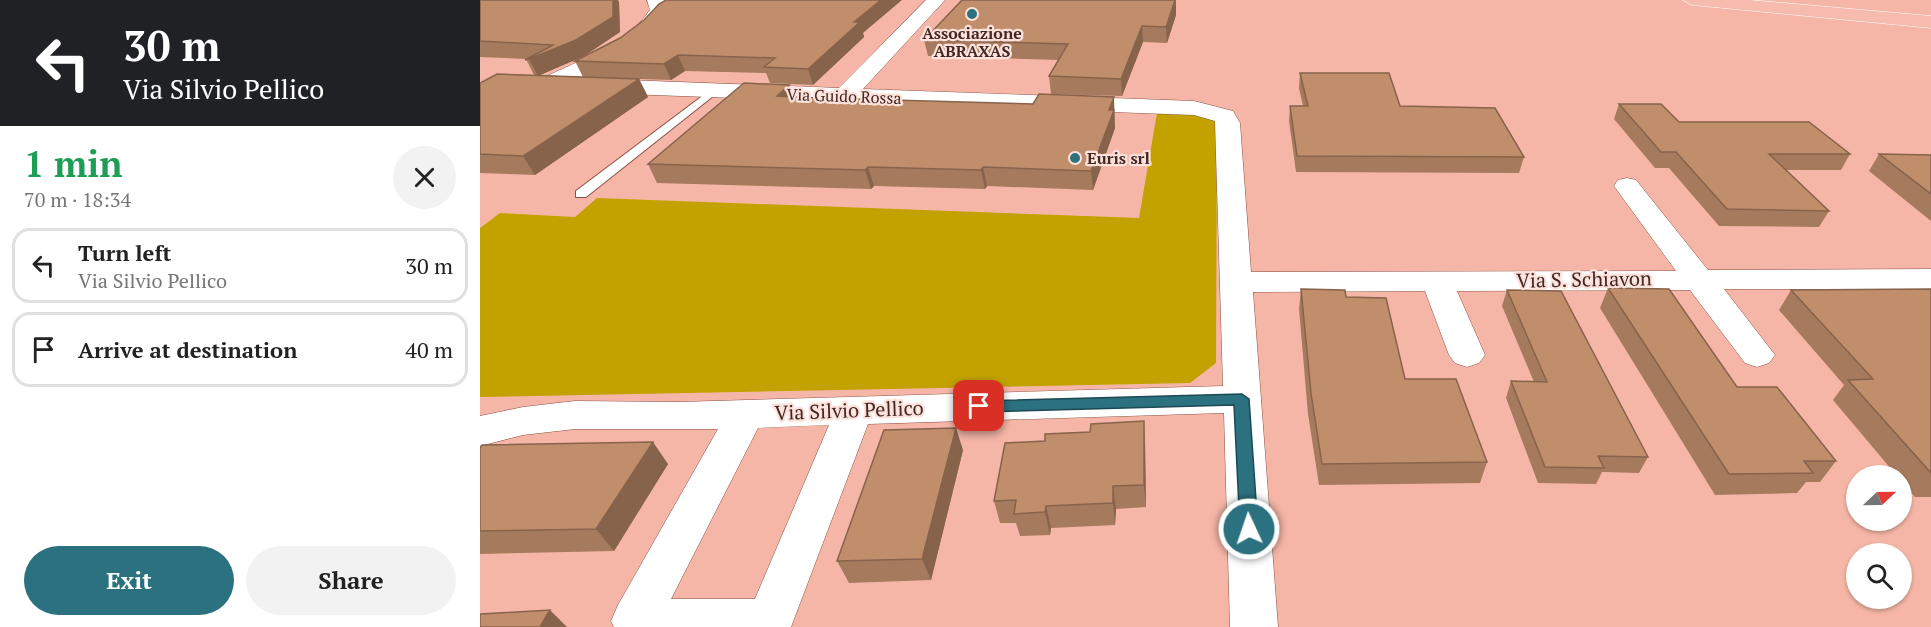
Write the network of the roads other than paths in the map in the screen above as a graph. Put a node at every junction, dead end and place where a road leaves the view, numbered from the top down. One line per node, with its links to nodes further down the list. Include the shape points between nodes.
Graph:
1 (656, 0): 8 (street, via 660,10 655,21 629,40)
2 (936, 0): 10 (street)
3 (1685, 0): 6 (highway)
4 (1830, 0): 5 (highway)
5 (1931, 10)
6 (1931, 22)
7 (527, 84): 8 (street, Via Guido Rossa)
8 (549, 84): 9 (street, Via Guido Rossa)
9 (712, 91): 10 (street, Via Guido Rossa); 12 (lane)
10 (845, 96): 16 (street, Via Guido Rossa, via 1173,107 1225,116)
11 (1627, 186): 13 (street)
12 (581, 194)
13 (1699, 278): 14 (street, Via S. Schiavon); 15 (street, Via S. Schiavon); 18 (street)
14 (1931, 279)
15 (1437, 281): 16 (street, Via S. Schiavon); 17 (street)
16 (1236, 282): 19 (street)
17 (1467, 355)
18 (1757, 355)
19 (1242, 399): 20 (street, Via Silvio Pellico); 23 (street)
20 (855, 410): 21 (street, Via Silvio Pellico); 21 (street, via 769,622 635,621)
21 (746, 413): 22 (street, Via Silvio Pellico, via 575,415)
22 (480, 431)
23 (1254, 627)

